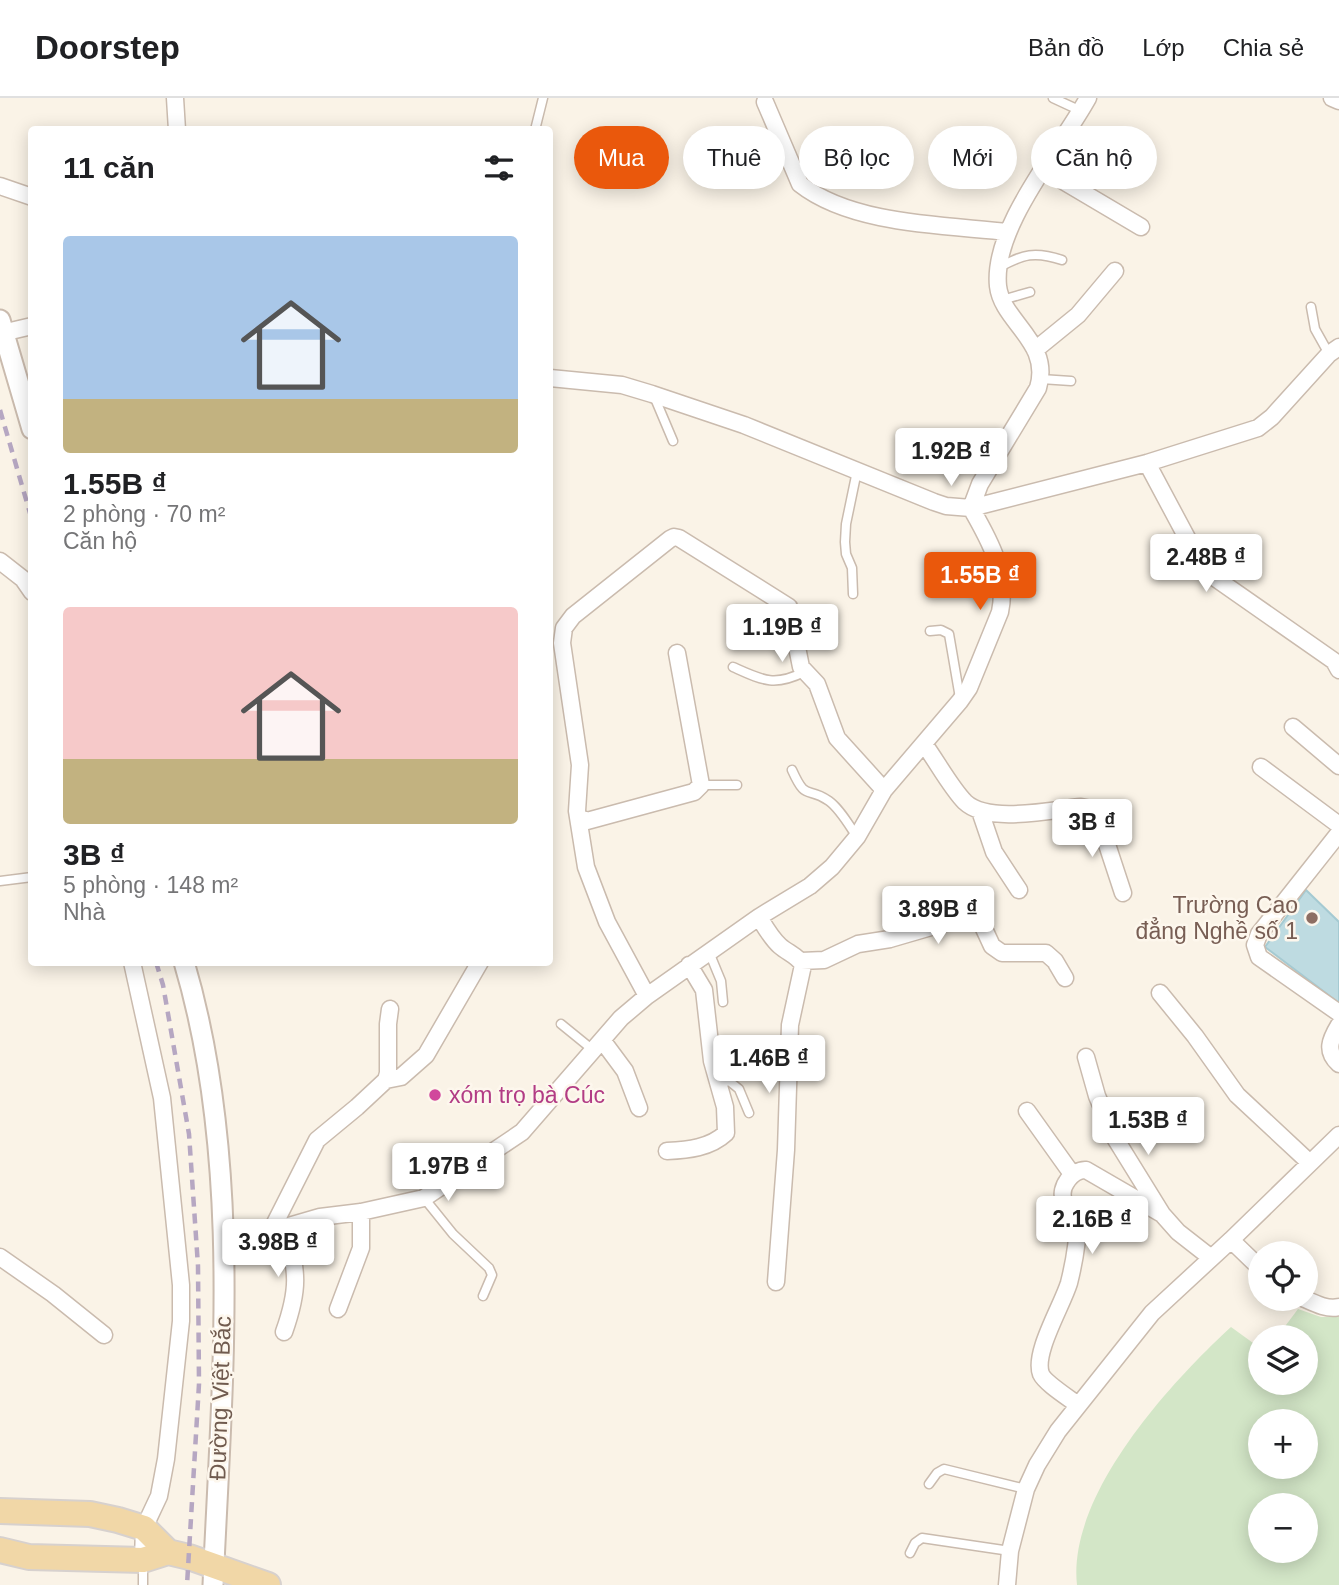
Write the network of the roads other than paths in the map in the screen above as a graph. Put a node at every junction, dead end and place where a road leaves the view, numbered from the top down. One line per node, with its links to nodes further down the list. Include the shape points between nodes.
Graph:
1 (175, 98): 8 (street)
2 (543, 98): 9 (lane)
3 (1053, 98): 7 (lane)
4 (1332, 98): 5 (street)
5 (1339, 101)
6 (765, 102): 16 (street, via 800,184 811,192 841,207 880,217)
7 (1084, 104): 10 (street)
8 (177, 126)
9 (535, 126)
10 (1070, 126)
11 (0, 186): 14 (street)
12 (1031, 188): 16 (street)
13 (1077, 189): 15 (street)
14 (28, 196)
15 (1141, 226)
16 (1009, 232): 18 (street)
17 (1062, 260): 18 (lane, via 1043,254 1020,256)
18 (998, 268): 21 (street)
19 (1115, 271): 25 (street, via 1077,315)
20 (1031, 292): 21 (lane)
21 (1002, 300): 25 (street)
22 (1311, 307): 26 (lane, via 1315,329)
23 (1, 326): 24 (street); 31 (street)
24 (28, 326)
25 (1035, 349): 28 (street)
26 (1334, 351): 33 (street, via 1258,428)
27 (553, 378): 30 (street, via 622,385)
28 (1041, 379): 29 (lane); 35 (street, via 980,484)
29 (1071, 381)
30 (652, 394): 32 (lane); 34 (street)
31 (28, 416)
32 (673, 442)
33 (1147, 463): 35 (street); 41 (street, via 1208,573)
34 (858, 471): 35 (street, via 946,506); 38 (lane, via 845,542)
35 (971, 509): 44 (street, via 992,544 1003,599)
36 (1, 564): 37 (street)
37 (28, 586)
38 (853, 594)
39 (930, 631): 44 (lane, via 949,634)
40 (677, 653): 50 (street)
41 (1337, 662)
42 (733, 667): 43 (lane, via 771,682)
43 (804, 672): 52 (street, via 817,684 841,745); 54 (street, via 785,603 679,538 670,539 564,628 562,643 580,765)
44 (960, 701): 46 (street)
45 (1293, 727): 47 (street)
46 (925, 744): 52 (street); 53 (street, via 965,802)
47 (1339, 766)
48 (1261, 767): 55 (street)
49 (792, 770): 57 (lane, via 801,788 830,801)
50 (701, 785): 51 (lane); 54 (street, via 694,792 587,821)
51 (737, 785)
52 (884, 790): 57 (street)
53 (980, 811): 60 (street, via 993,852); 61 (street, via 1091,809 1098,817)
54 (580, 818): 71 (street, via 593,890)
55 (1339, 825)
56 (1339, 833): 74 (street, via 1255,945 1259,957)
57 (857, 836): 62 (street, via 810,886)
58 (28, 878): 59 (lane)
59 (0, 881)
60 (1018, 890)
61 (1123, 892)
62 (759, 917): 63 (street); 64 (street, via 782,948)
63 (709, 952): 65 (street); 72 (lane, via 721,981)
64 (802, 961): 69 (street, via 824,960 858,944 962,918 980,920 992,946 1002,953 1046,953); 98 (street, via 789,1024)
65 (689, 965): 71 (street); 81 (street, via 704,990)
66 (133, 966): 109 (street, via 162,1098 181,1285 166,1459 159,1496)
67 (185, 966): 94 (street, Đường Việt Bắc, via 216,1127)
68 (478, 966): 80 (street, via 426,1055 401,1077)
69 (1065, 978)
70 (1160, 993): 87 (street, via 1237,1095)
71 (647, 996): 77 (street)
72 (723, 1002)
73 (390, 1009): 80 (street)
74 (1339, 1013)
75 (561, 1024): 77 (lane)
76 (1339, 1025): 79 (street, via 1329,1048)
77 (598, 1045): 82 (street, via 625,1072); 89 (street, via 522,1132)
78 (1086, 1057): 91 (street, via 1115,1138)
79 (1339, 1064)
80 (386, 1080): 92 (street, via 317,1140)
81 (717, 1084): 84 (lane, via 729,1081 739,1089); 86 (street, via 725,1107 726,1133 716,1142)
82 (639, 1108)
83 (1027, 1111): 88 (street)
84 (749, 1113)
85 (1339, 1135): 87 (street)
86 (667, 1151)
87 (1310, 1163): 93 (street)
88 (1072, 1174): 91 (street, via 1086,1170); 105 (street, via 1062,1197 1078,1219 1076,1241 1069,1281 1043,1343 1039,1366 1042,1377)
89 (424, 1198): 90 (street); 99 (lane, via 489,1268 492,1275)
90 (361, 1212): 92 (street); 102 (street, via 361,1248)
91 (1162, 1213): 97 (street)
92 (279, 1229): 94 (street); 103 (street, via 296,1275)
93 (1231, 1240): 95 (street); 97 (street)
94 (223, 1245): 115 (street, Đường Việt Bắc)
95 (1248, 1256)
96 (0, 1257): 104 (street)
97 (1210, 1257): 105 (street, via 1152,1313)
98 (776, 1282)
99 (483, 1296)
100 (1318, 1305): 101 (street)
101 (1339, 1307)
102 (338, 1309)
103 (284, 1332)
104 (104, 1335)
105 (1078, 1405): 107 (street, via 1037,1465)
106 (929, 1484): 107 (lane, via 944,1469)
107 (1027, 1489): 111 (street)
108 (0, 1511): 109 (main road, via 90,1514)
109 (144, 1528): 113 (main road); 114 (street)
110 (0, 1550): 114 (main road, via 29,1557)
111 (1010, 1551): 112 (lane, via 922,1538); 118 (street)
112 (910, 1553)
113 (179, 1554): 114 (main road); 115 (main road)
114 (143, 1560): 116 (lane)
115 (213, 1576): 117 (main road)
116 (143, 1585)
117 (268, 1585)
118 (1007, 1585)

